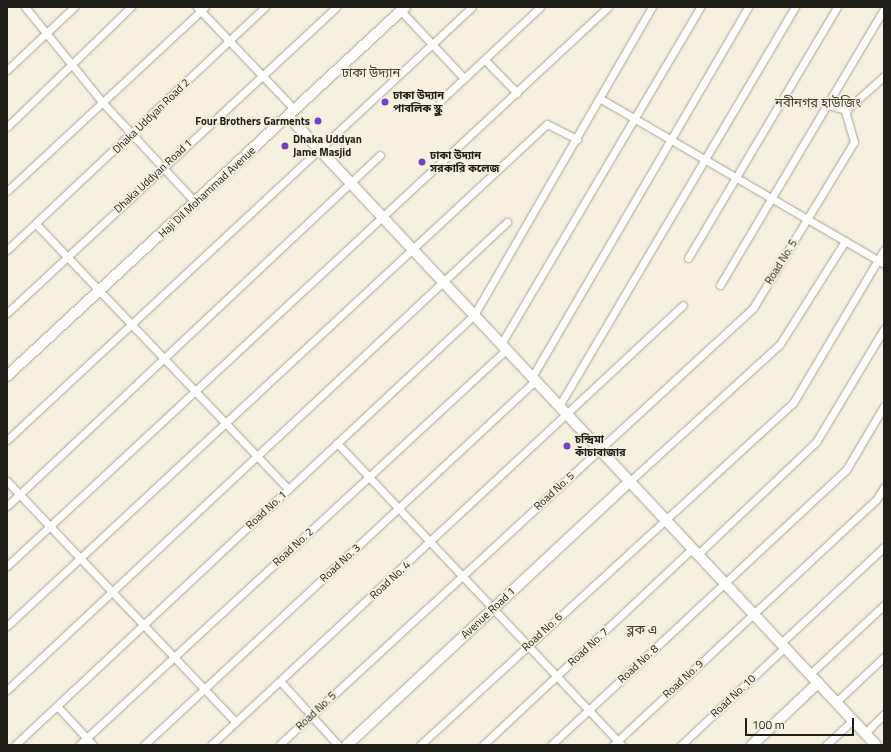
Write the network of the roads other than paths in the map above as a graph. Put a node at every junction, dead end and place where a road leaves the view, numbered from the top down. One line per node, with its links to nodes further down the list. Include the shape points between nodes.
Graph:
1 (25, 7): 17 (street)
2 (74, 7): 17 (street)
3 (131, 7): 21 (street)
4 (265, 7): 18 (street, Dhaka Uddyan Road 2)
5 (336, 7): 23 (street, Dhaka Uddyan Road 1)
6 (472, 7): 19 (street)
7 (540, 7): 20 (street)
8 (608, 7): 26 (street)
9 (652, 7): 27 (street, Road No. 1)
10 (700, 7): 33 (street, Road No. 2)
11 (748, 7): 36 (street, Road No. 3)
12 (795, 7): 40 (street)
13 (837, 7): 42 (street)
14 (201, 8): 18 (street); 29 (street)
15 (403, 9): 19 (street); 32 (street, Haji Dil Mohammad Avenue)
16 (884, 9): 30 (street)
17 (47, 35): 21 (street); 22 (street)
18 (230, 40): 23 (street); 35 (street, Dhaka Uddyan Road 2)
19 (432, 44): 25 (street); 38 (street)
20 (485, 60): 25 (street); 26 (street)
21 (74, 66): 29 (street); 34 (street)
22 (7, 70)
23 (263, 75): 32 (street); 41 (street, Dhaka Uddyan Road 1)
24 (884, 76): 31 (street)
25 (464, 78): 28 (street)
26 (517, 93): 47 (street)
27 (601, 99): 33 (street); 37 (street, Road No. 1)
28 (440, 101)
29 (103, 103): 35 (street); 44 (street)
30 (828, 105): 31 (street); 45 (street)
31 (846, 110): 48 (street, Road No. 5, via 844,117 854,142)
32 (292, 113): 38 (street); 46 (street, Haji Dil Mohammad Avenue)
33 (634, 118): 36 (street); 66 (street, Road No. 2)
34 (7, 127)
35 (132, 136): 41 (street); 50 (street, Dhaka Uddyan Road 2)
36 (668, 138): 40 (street); 69 (street, Road No. 3)
37 (577, 139): 53 (street, via 547,124); 63 (street, Road No. 1)
38 (320, 149): 43 (street); 64 (street)
39 (380, 155): 43 (street)
40 (705, 160): 42 (street); 71 (street)
41 (163, 167): 46 (street); 55 (street, Dhaka Uddyan Road 1)
42 (736, 178): 45 (street); 56 (street)
43 (351, 183): 47 (street); 67 (street)
44 (7, 192)
45 (772, 198): 48 (street); 59 (street)
46 (196, 202): 60 (street, Haji Dil Mohammad Avenue)
47 (383, 217): 53 (street); 70 (street)
48 (808, 219): 51 (street); 77 (street, Road No. 5, via 753,308)
49 (507, 222): 58 (street)
50 (36, 224): 52 (street, Dhaka Uddyan Road 2); 55 (street)
51 (845, 241): 57 (street); 81 (street, via 780,344)
52 (7, 250)
53 (414, 250): 58 (street); 74 (street)
54 (884, 250): 57 (street, Road No. 6)
55 (67, 256): 60 (street); 62 (street, Dhaka Uddyan Road 1)
56 (688, 258)
57 (881, 262): 87 (street, Road No. 6, via 793,403)
58 (444, 283): 63 (street); 78 (street)
59 (720, 285)
60 (100, 292): 64 (street); 68 (street, Haji Dil Mohammad Avenue)
61 (682, 305): 73 (street, Road No. 4)
62 (7, 313)
63 (474, 315): 66 (street); 76 (street, Road No. 1)
64 (131, 324): 67 (street); 75 (street)
65 (884, 328): 91 (street, Road No. 7, via 816,442)
66 (504, 347): 69 (street); 79 (street, Road No. 2)
67 (164, 359): 70 (street); 84 (street)
68 (7, 376)
69 (534, 378): 71 (street); 86 (street, Road No. 3)
70 (196, 392): 74 (street); 88 (street)
71 (559, 406): 73 (street)
72 (884, 406): 95 (street, Road No. 8, via 846,470)
73 (568, 415): 77 (street); 89 (street, Road No. 4)
74 (226, 424): 78 (street); 92 (street)
75 (7, 440)
76 (337, 443): 79 (street); 83 (street, Road No. 1)
77 (600, 449): 81 (street); 94 (street, Road No. 5)
78 (256, 456): 83 (street); 96 (street)
79 (369, 477): 86 (street); 104 (street, Road No. 2)
80 (7, 481): 84 (street)
81 (630, 481): 87 (street); 98 (street, Avenue Road 1)
82 (884, 487): 99 (street, Road No. 9, via 876,500)
83 (288, 489): 100 (street, Road No. 1)
84 (19, 494): 85 (street); 88 (street)
85 (7, 506)
86 (398, 508): 89 (street); 110 (street, Road No. 3)
87 (665, 519): 91 (street); 102 (street, Road No. 6)
88 (49, 526): 92 (street); 93 (street)
89 (430, 542): 94 (street); 108 (street, Road No. 4)
90 (884, 547): 103 (street, Road No. 10)
91 (695, 551): 95 (street); 107 (street, Road No. 7)
92 (80, 558): 96 (street); 101 (street)
93 (7, 566)
94 (462, 576): 98 (street); 116 (street, Road No. 5)
95 (725, 582): 99 (street); 114 (street, Road No. 8)
96 (112, 592): 100 (street); 111 (street)
97 (884, 605): 106 (street)
98 (493, 608): 102 (street); 129 (street, Avenue Road 1)
99 (753, 613): 103 (street); 121 (street, Road No. 9)
100 (143, 625): 104 (street); 113 (street, Road No. 1)
101 (7, 626)
102 (528, 645): 107 (street); 130 (street, Road No. 6)
103 (783, 645): 106 (street); 133 (street, Road No. 10)
104 (174, 657): 110 (street); 120 (street, Road No. 2)
105 (884, 657): 112 (street)
106 (810, 674): 109 (street)
107 (557, 676): 114 (street); 131 (street, Road No. 7)
108 (280, 682): 116 (street); 118 (street, Road No. 4)
109 (818, 683): 112 (street); 134 (street)
110 (204, 689): 118 (street); 125 (street, Road No. 3)
111 (7, 690)
112 (836, 702): 117 (street)
113 (57, 706): 120 (street); 122 (street, Road No. 1)
114 (589, 710): 121 (street); 132 (street, Road No. 8)
115 (884, 714): 119 (street)
116 (311, 715): 127 (street, Road No. 5); 128 (street)
117 (853, 720): 119 (street); 135 (street)
118 (236, 722): 126 (street, Road No. 4)
119 (865, 733): 136 (street)
120 (86, 738): 123 (street, Road No. 2); 124 (street)
121 (617, 743)
122 (15, 745)
123 (78, 745)
124 (94, 745)
125 (144, 745)
126 (211, 745)
127 (279, 745)
128 (338, 745)
129 (347, 745)
130 (420, 745)
131 (483, 745)
132 (551, 745)
133 (681, 745)
134 (752, 745)
135 (826, 745)
136 (876, 745)

